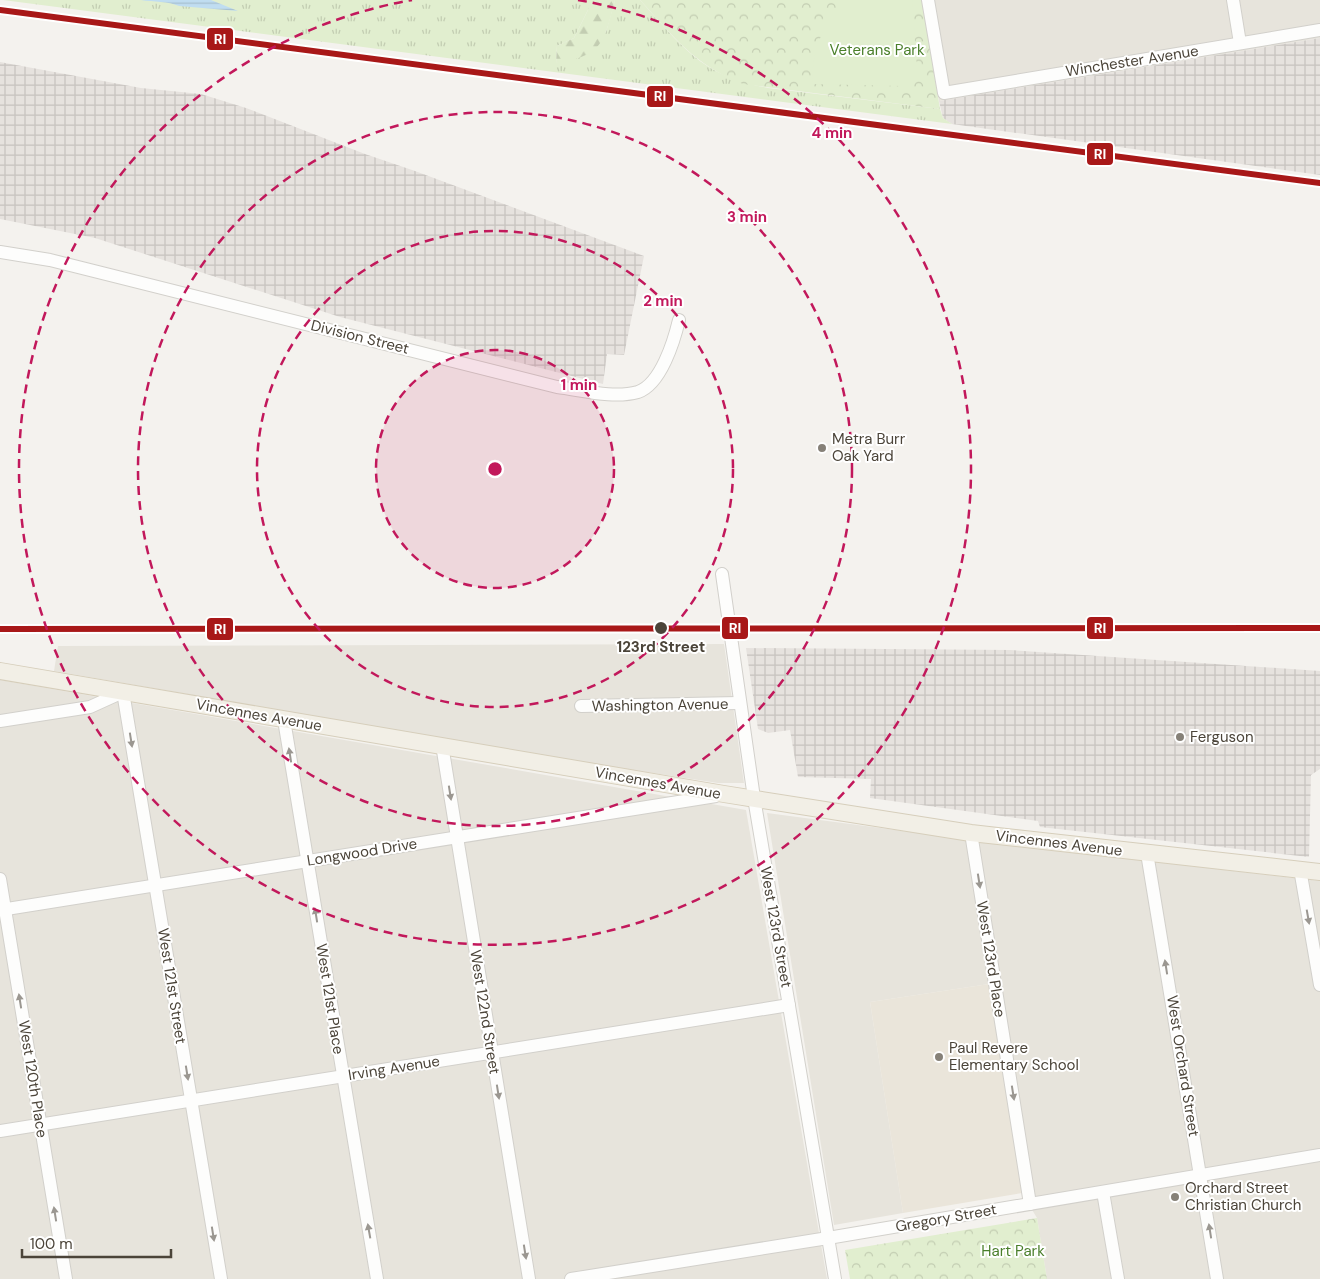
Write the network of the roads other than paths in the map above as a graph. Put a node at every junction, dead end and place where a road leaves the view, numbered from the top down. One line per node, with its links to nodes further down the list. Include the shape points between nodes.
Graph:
1 (928, 0): 4 (street, Winchester Avenue, via 944,93)
2 (1233, 0): 4 (street)
3 (1320, 30): 4 (street, Winchester Avenue)
4 (1240, 43)
5 (0, 252): 6 (street, Division Street, via 50,260 557,387 610,394 639,392 657,376 674,341)
6 (679, 320)
7 (722, 574): 10 (street, West 123rd Street)
8 (0, 671): 9 (main road, Vincennes Avenue)
9 (123, 692): 12 (main road, Vincennes Avenue); 13 (street, via 90,707); 24 (street, West 121st Street, one-way to 24)
10 (739, 703): 11 (street, Washington Avenue); 16 (street, West 123rd Street)
11 (581, 706)
12 (284, 720): 14 (main road, Vincennes Avenue); 20 (street, West 121st Place, one-way to 12)
13 (0, 721)
14 (442, 745): 15 (main road, Vincennes Avenue); 18 (street, West 122nd Street, one-way to 18)
15 (724, 794): 16 (main road, Vincennes Avenue); 18 (street, Longwood Drive)
16 (754, 798): 17 (main road, Vincennes Avenue); 27 (street, West 123rd Street)
17 (971, 832): 19 (main road, Vincennes Avenue); 36 (street, West 123rd Place, one-way to 36)
18 (457, 837): 20 (street, Longwood Drive); 28 (street, West 122nd Street)
19 (1147, 853): 21 (main road, Vincennes Avenue); 34 (street, West Orchard Street, one-way to 19)
20 (308, 862): 24 (street, Longwood Drive); 29 (street, West 121st Place, one-way to 20)
21 (1300, 869): 22 (main road, Vincennes Avenue); 26 (street, one-way to 26)
22 (1320, 872)
23 (0, 879): 25 (street, West 120th Place)
24 (155, 885): 25 (street, Longwood Drive); 30 (street, West 121st Street, one-way to 30)
25 (2, 909): 31 (street, West 120th Place, one-way to 25)
26 (1320, 985)
27 (789, 1005): 28 (street, Irving Avenue); 37 (street, West 123rd Street)
28 (492, 1052): 29 (street, Irving Avenue); 41 (street, West 122nd Street, one-way to 41)
29 (343, 1076): 30 (street, Irving Avenue); 40 (street, West 121st Place, one-way to 29)
30 (191, 1100): 31 (street, Irving Avenue); 39 (street, West 121st Street, one-way to 39)
31 (40, 1124): 32 (street, Irving Avenue); 38 (street, West 120th Place, one-way to 31)
32 (0, 1131)
33 (1320, 1155): 34 (street, Gregory Street)
34 (1201, 1175): 35 (street, Gregory Street); 45 (street, West Orchard Street, one-way to 34)
35 (1103, 1192): 36 (street, Gregory Street); 44 (street)
36 (1030, 1204): 37 (street, Gregory Street)
37 (828, 1238): 42 (street, Gregory Street); 43 (street, West 123rd Street)
38 (66, 1279)
39 (221, 1279)
40 (377, 1279)
41 (529, 1279)
42 (571, 1279)
43 (835, 1279)
44 (1118, 1279)
45 (1217, 1279)

